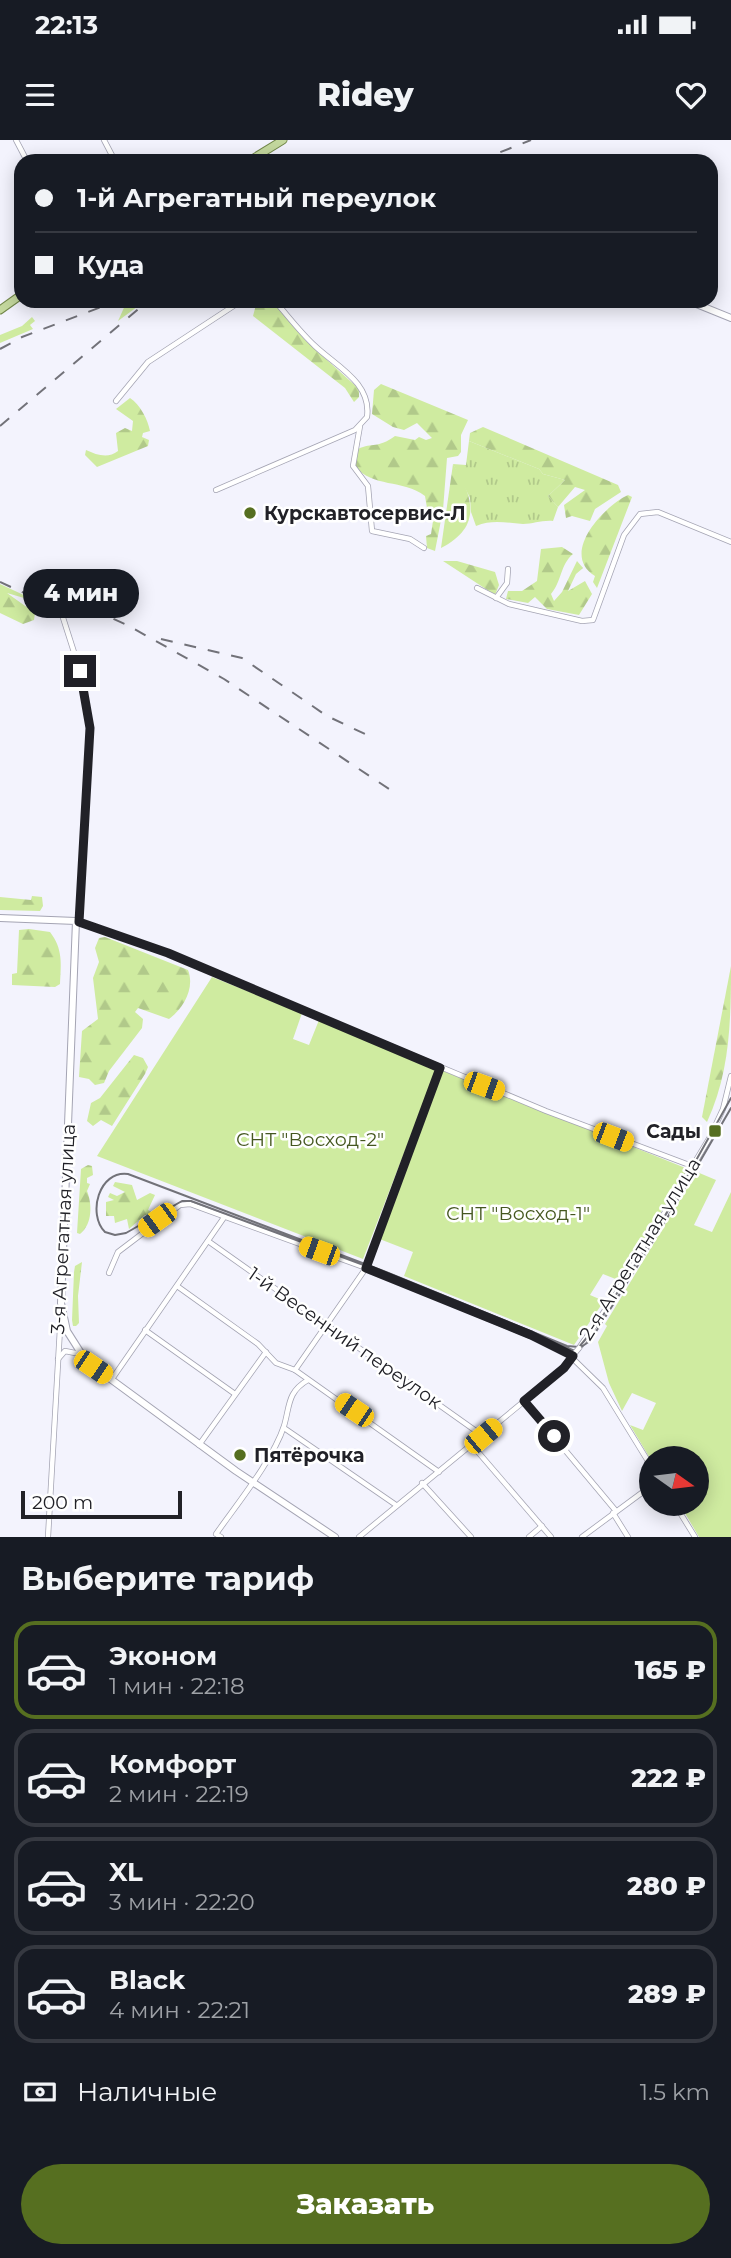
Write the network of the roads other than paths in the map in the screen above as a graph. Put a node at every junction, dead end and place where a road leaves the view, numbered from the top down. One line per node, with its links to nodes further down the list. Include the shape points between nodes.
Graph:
1 (283, 140): 2 (main road)
2 (260, 154)
3 (230, 308): 7 (street, via 148,362)
4 (281, 308): 8 (street, via 364,393 368,409)
5 (706, 308): 6 (street)
6 (731, 318)
7 (116, 401)
8 (360, 426): 9 (street); 11 (street, via 353,466 368,486 372,531 410,539)
9 (216, 490)
10 (731, 542): 15 (street, via 668,516 646,512 628,526 593,620 562,617)
11 (425, 548)
12 (508, 569): 15 (street, via 507,583)
13 (477, 588): 15 (street)
14 (59, 597): 17 (street, via 90,728)
15 (495, 599)
16 (0, 918): 17 (street)
17 (78, 922): 18 (street, via 168,953); 26 (street, 3-я Агрегатная улица)
18 (440, 1068): 20 (street); 23 (street)
19 (731, 1076): 20 (street, 2-я Агрегатная улица, via 723,1109)
20 (692, 1166): 31 (street, 2-я Агрегатная улица, bridge, via 612,1300)
21 (225, 1216): 22 (street); 23 (street); 24 (street, via 190,1203 180,1205 118,1252)
22 (208, 1241): 25 (street); 27 (street, 1-й Весенний переулок)
23 (366, 1268): 27 (street); 31 (street)
24 (109, 1273)
25 (177, 1286): 28 (street); 29 (street)
26 (61, 1303): 30 (street, via 66,1331); 32 (street, 3-я Агрегатная улица)
27 (327, 1324): 33 (street); 39 (street, 1-й Весенний переулок)
28 (145, 1330): 34 (street); 36 (street)
29 (266, 1352): 33 (street, via 276,1363); 36 (street)
30 (80, 1354): 32 (street, via 65,1351); 34 (street)
31 (573, 1355): 37 (street, 2-я Агрегатная улица); 42 (street, via 603,1388)
32 (56, 1363): 52 (street, 3-я Агрегатная улица)
33 (295, 1370): 35 (street)
34 (112, 1379): 40 (street)
35 (308, 1380): 38 (street, via 287,1402); 43 (street)
36 (235, 1394): 40 (street)
37 (524, 1401): 39 (street, 2-я Агрегатная улица); 48 (street)
38 (283, 1428): 44 (street); 47 (street)
39 (483, 1436): 41 (street, 2-я Агрегатная улица)
40 (199, 1445): 44 (street)
41 (472, 1445): 43 (street, 2-я Агрегатная улица); 50 (street)
42 (639, 1446)
43 (439, 1472): 45 (street, 2-я Агрегатная улица)
44 (253, 1482): 51 (street); 53 (street)
45 (422, 1483): 47 (street, 2-я Агрегатная улица); 55 (street)
46 (639, 1495): 48 (street)
47 (396, 1505): 54 (street, 2-я Агрегатная улица)
48 (615, 1512): 58 (street); 59 (street)
49 (682, 1516): 60 (street)
50 (542, 1526): 56 (street); 57 (street)
51 (218, 1535)
52 (48, 1537)
53 (335, 1537)
54 (359, 1537)
55 (471, 1537)
56 (529, 1537)
57 (551, 1537)
58 (582, 1537)
59 (628, 1537)
60 (695, 1537)

